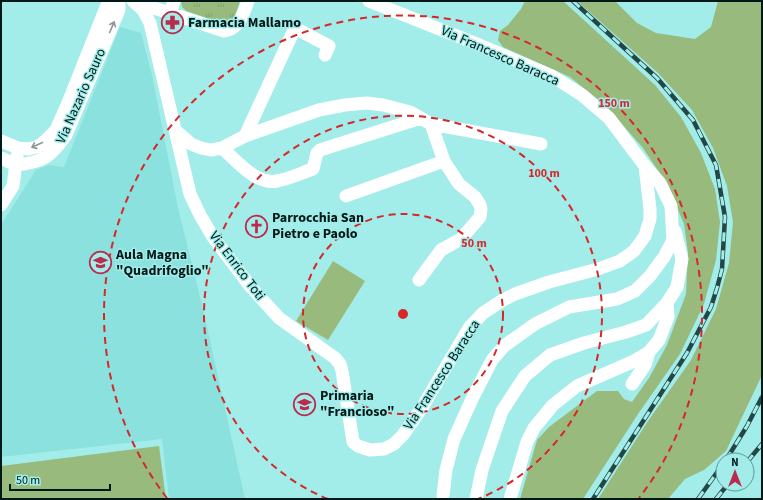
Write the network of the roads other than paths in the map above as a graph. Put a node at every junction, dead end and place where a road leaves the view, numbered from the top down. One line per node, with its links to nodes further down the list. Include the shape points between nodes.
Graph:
1 (110, 1): 14 (street, Via Nazario Sauro, one-way to 14, via 56,130 37,147)
2 (119, 1): 18 (street, Via Nazario Sauro, one-way to 2, via 46,158 56,150 66,135 119,10)
3 (133, 1): 7 (street); 10 (street, Via Enrico Toti, via 143,10 150,23)
4 (174, 1): 7 (street)
5 (248, 1): 7 (street, via 238,24 228,31 220,31)
6 (369, 1): 19 (street, Via Francesco Baracca, via 552,76 582,95 609,118)
7 (170, 14)
8 (325, 55): 11 (street, via 329,46 295,28)
9 (426, 121): 11 (street, via 410,112 366,103 319,110); 13 (street); 15 (street, via 320,150 313,169 278,181 265,181 257,177); 17 (street)
10 (176, 131): 15 (street, via 191,144 201,148); 27 (street, Via Enrico Toti, via 190,194 213,237 250,286 279,318 340,364)
11 (245, 136): 15 (street)
12 (1, 141): 14 (street)
13 (541, 144)
14 (18, 148): 18 (street)
15 (222, 148)
16 (1, 158): 18 (street)
17 (444, 161): 20 (street); 23 (street, via 459,184 478,201 482,209 481,214 461,239 441,250)
18 (16, 165): 21 (street, via 13,186)
19 (645, 166): 22 (street, via 660,183 671,206); 27 (street, Via Francesco Baracca, via 650,219 645,236 634,251 612,265 515,294 491,307 469,328 423,406 399,440 389,447 377,450 364,449)
20 (346, 196)
21 (1, 205)
22 (673, 225): 24 (street, via 682,259 677,287); 28 (street, via 673,240 664,258 636,291 617,299 569,308 534,324 504,346 492,360 454,439)
23 (419, 280)
24 (667, 304): 25 (street, via 668,317 659,340); 29 (street, via 646,325 550,355 525,376 502,411 482,470)
25 (649, 352): 26 (street, via 645,365); 30 (street, via 577,386 553,405 534,428 527,442)
26 (632, 384)
27 (353, 442)
28 (443, 495)
29 (476, 499)
30 (510, 499)

